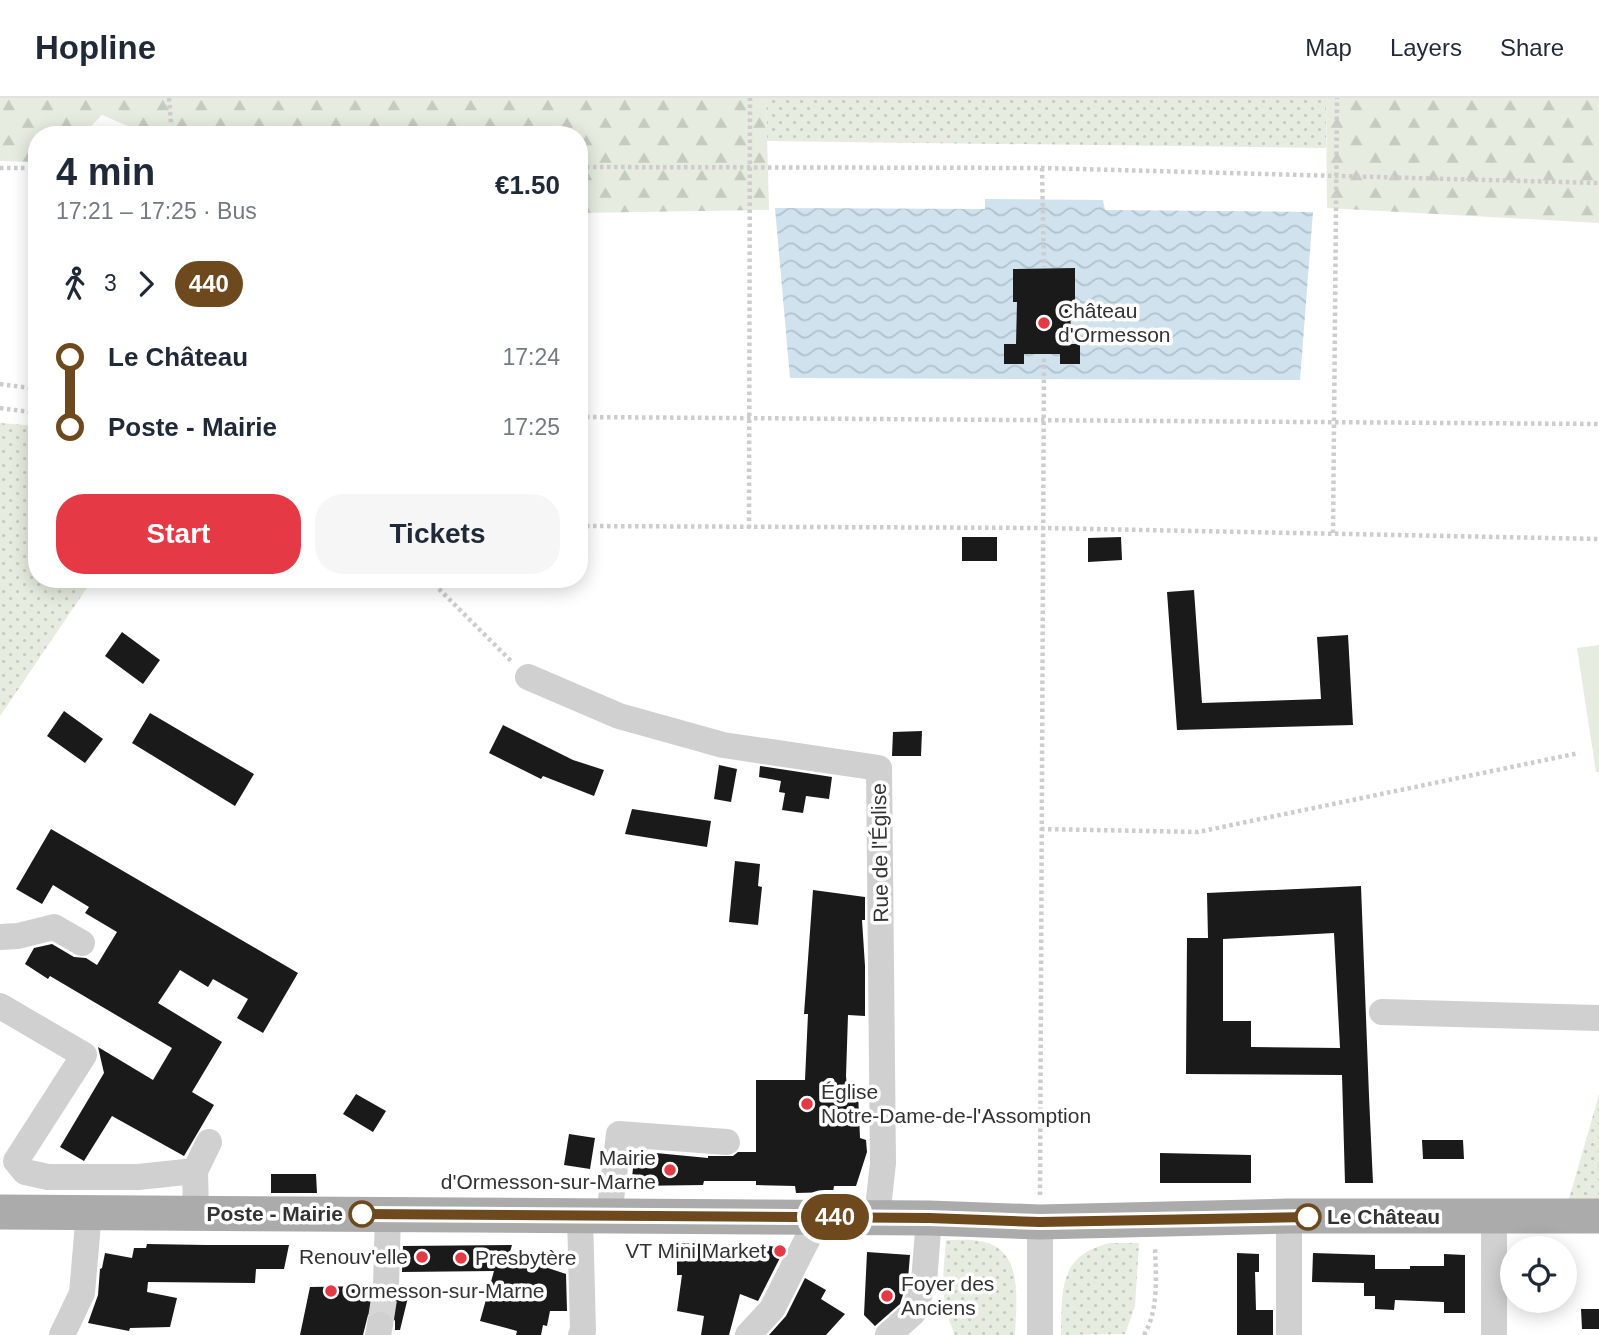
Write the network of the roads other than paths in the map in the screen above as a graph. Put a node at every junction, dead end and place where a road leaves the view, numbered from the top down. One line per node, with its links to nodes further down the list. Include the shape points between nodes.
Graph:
1 (528, 677): 19 (street, Rue de l'Église, via 619,716 723,745 879,768 883,1163)
2 (0, 937): 3 (street, via 54,927)
3 (82, 943)
4 (0, 1006): 9 (street, via 84,1055 16,1161 25,1171 48,1177 138,1177)
5 (1382, 1012): 6 (street)
6 (1599, 1018)
7 (209, 1142): 9 (street)
8 (727, 1142): 15 (street, via 619,1133)
9 (195, 1171): 12 (street)
10 (0, 1212): 11 (main road)
11 (89, 1212): 12 (main road); 23 (street, via 82,1293)
12 (196, 1213): 13 (main road)
13 (388, 1214): 15 (main road); 22 (street)
14 (1494, 1215): 16 (main road); 17 (main road); 29 (street)
15 (594, 1216): 18 (main road); 24 (street)
16 (1289, 1216): 21 (main road); 28 (street)
17 (1599, 1216)
18 (814, 1217): 19 (main road); 25 (street, via 772,1309)
19 (877, 1217): 20 (main road)
20 (929, 1218): 21 (main road); 26 (street, via 924,1282 917,1303 913,1313)
21 (1040, 1222): 27 (street)
22 (386, 1286)
23 (62, 1335)
24 (581, 1335)
25 (748, 1335)
26 (888, 1335)
27 (1040, 1335)
28 (1289, 1335)
29 (1494, 1335)

